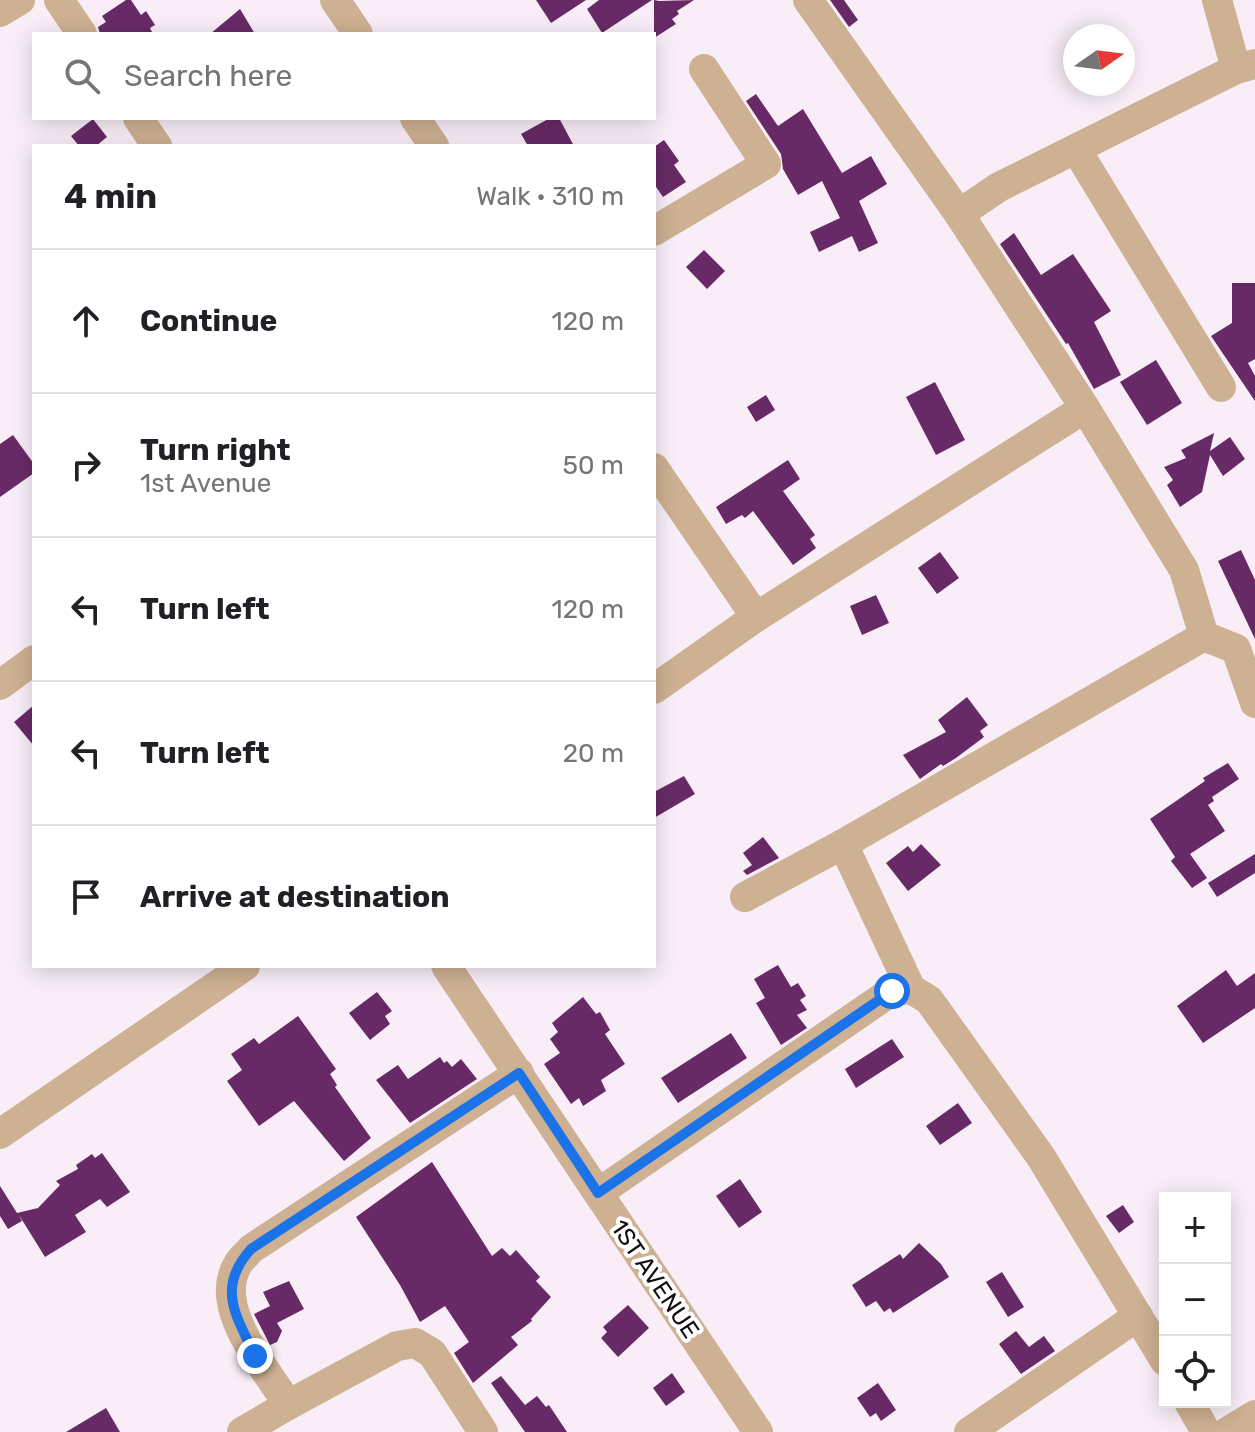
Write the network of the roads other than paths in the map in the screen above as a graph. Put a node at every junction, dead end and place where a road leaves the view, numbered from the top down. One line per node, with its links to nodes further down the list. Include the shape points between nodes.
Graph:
1 (20, 0): 6 (street)
2 (59, 0): 7 (street)
3 (335, 0): 8 (street)
4 (808, 0): 16 (street)
5 (1217, 0): 9 (street)
6 (0, 12)
7 (81, 32)
8 (357, 32)
9 (1246, 67): 15 (street)
10 (704, 69): 17 (street, via 766,164)
11 (139, 120): 13 (street)
12 (416, 120): 14 (street)
13 (156, 144)
14 (433, 144)
15 (1076, 149): 16 (street, via 999,187); 18 (street)
16 (959, 214): 19 (street)
17 (656, 230)
18 (1221, 387)
19 (1085, 408): 21 (street); 22 (street, via 1184,570)
20 (656, 471): 21 (street)
21 (756, 617): 26 (street)
22 (1204, 636): 23 (street); 28 (street)
23 (1246, 644): 27 (street)
24 (32, 661): 25 (street)
25 (0, 685)
26 (656, 688)
27 (1255, 703)
28 (843, 844): 29 (street); 32 (street)
29 (745, 897)
30 (242, 968): 34 (street)
31 (447, 968): 33 (street, 1ST AVENUE)
32 (911, 989): 35 (street, via 892,991); 36 (street, via 929,1000 1041,1157)
33 (519, 1073): 35 (street, 1ST AVENUE); 38 (street, via 251,1249 237,1265 231,1289 234,1313)
34 (0, 1134)
35 (598, 1193): 43 (street, 1ST AVENUE)
36 (1138, 1316): 37 (street); 44 (street)
37 (1159, 1351)
38 (288, 1405): 41 (street); 42 (street, via 397,1346 415,1343 432,1353)
39 (1192, 1408): 45 (street)
40 (1255, 1415): 46 (street)
41 (242, 1432)
42 (483, 1432)
43 (758, 1432)
44 (969, 1432)
45 (1206, 1432)
46 (1227, 1432)

